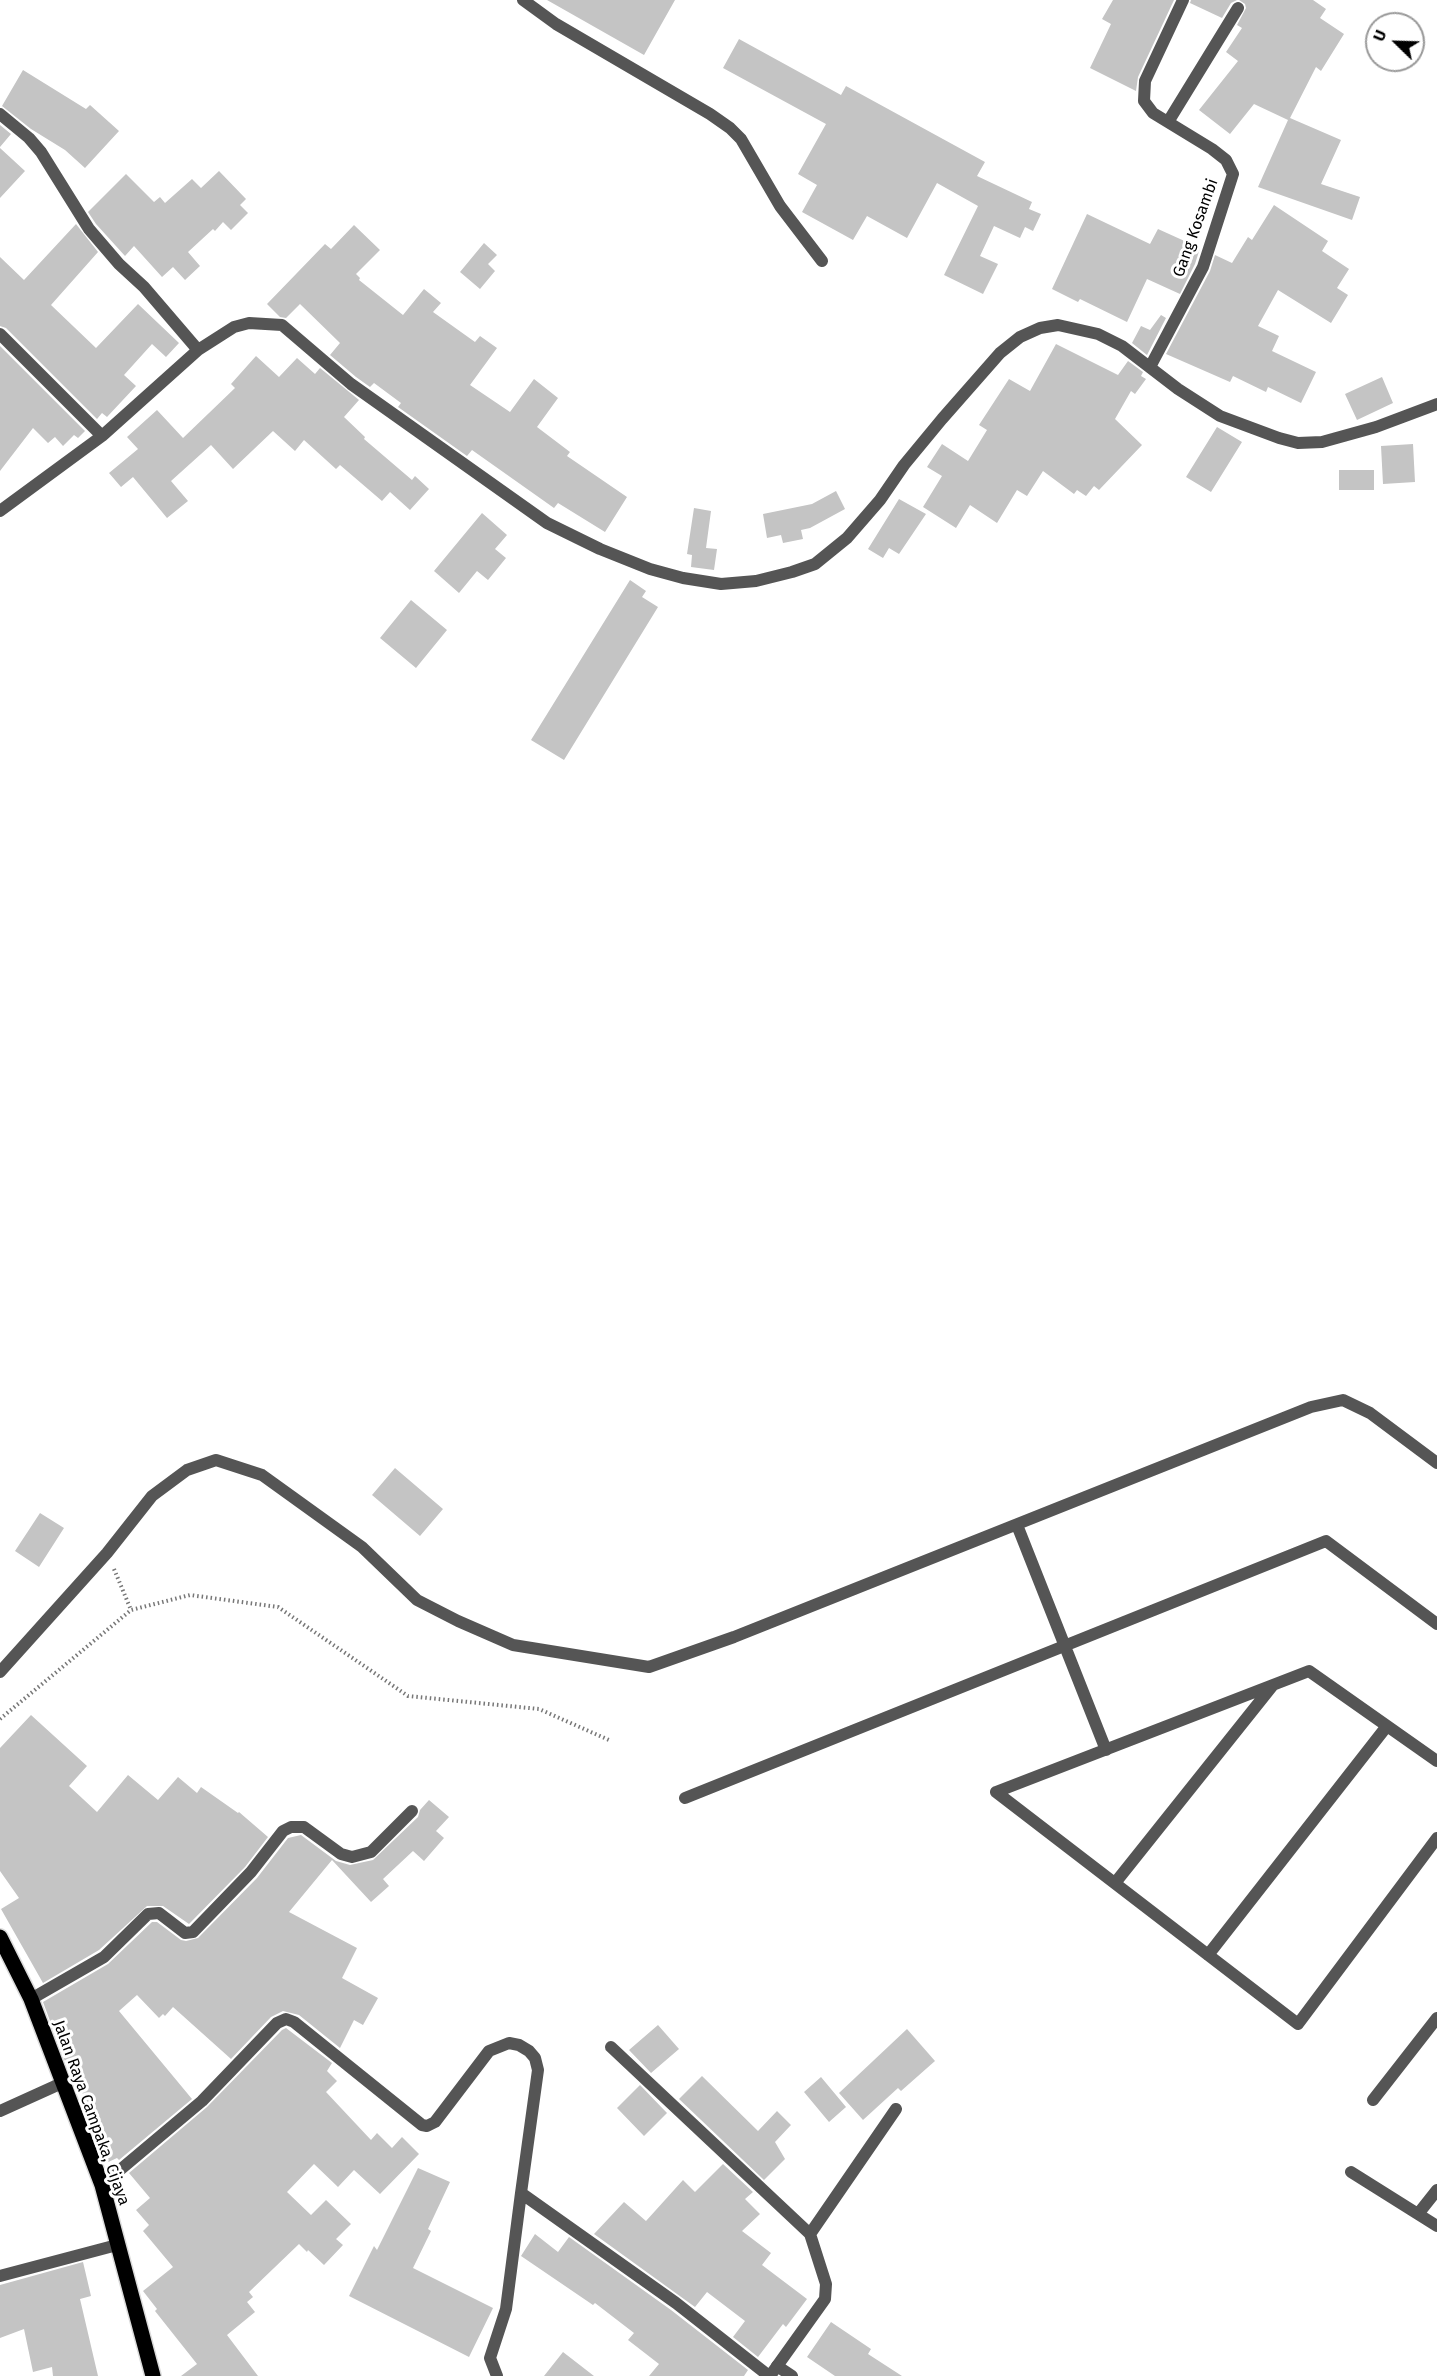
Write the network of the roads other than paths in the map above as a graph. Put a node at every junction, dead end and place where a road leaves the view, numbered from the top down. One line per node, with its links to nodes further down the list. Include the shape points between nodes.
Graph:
1 (523, 0): 6 (street, via 556,24 730,128 741,139 780,206)
2 (1183, 0): 5 (street, Gang Kosambi, via 1143,93 1148,108)
3 (1238, 8): 5 (street)
4 (0, 114): 8 (street, via 41,152 89,228)
5 (1168, 122): 9 (street, Gang Kosambi, via 1226,160 1233,174 1203,267)
6 (822, 261)
7 (0, 334): 11 (street)
8 (198, 350): 9 (street, via 234,327 249,323 282,325 351,384 547,524 650,569 721,584 756,581 815,564 847,538 942,419 1020,337 1058,325 1079,329 1122,346); 11 (street)
9 (1150, 366): 10 (street, via 1220,416 1298,442 1322,442)
10 (1437, 404)
11 (102, 436): 12 (street)
12 (0, 511)
13 (1437, 1462): 14 (street, via 1370,1413 1343,1400 1311,1407)
14 (1017, 1525): 16 (street); 17 (street, via 649,1667 513,1645 458,1621 417,1600 362,1548 262,1475 216,1460 187,1470 152,1496)
15 (1437, 1624): 16 (street, via 1326,1541)
16 (1065, 1646): 20 (street); 22 (street)
17 (0, 1672)
18 (1274, 1684): 19 (street, via 1309,1671); 20 (street); 25 (street)
19 (1387, 1726): 21 (street); 27 (street)
20 (1106, 1749): 25 (street, via 996,1792)
21 (1437, 1761)
22 (684, 1798)
23 (412, 1811): 28 (street, via 371,1852 352,1857 341,1854 304,1827 291,1827 283,1831 251,1872 193,1932 185,1933 152,1912 104,1957)
24 (1437, 1838): 27 (street, via 1298,2024)
25 (1115, 1883): 27 (street)
26 (0, 1937): 28 (main road, Jalan Raya Campaka, Cijaya)
27 (1208, 1954)
28 (31, 2000): 31 (main road, Jalan Raya Campaka, Cijaya)
29 (1437, 2018): 32 (street)
30 (611, 2047): 41 (street)
31 (62, 2083): 34 (street); 36 (main road, Jalan Raya Campaka, Cijaya)
32 (1374, 2100)
33 (896, 2109): 41 (street)
34 (0, 2111)
35 (1351, 2172): 39 (street)
36 (102, 2184): 38 (street, via 202,2101 277,2023 286,2019 427,2126 435,2122 489,2051 509,2043 529,2051 538,2070); 42 (main road, Jalan Raya Campaka, Cijaya)
37 (1437, 2190): 39 (street)
38 (521, 2193): 44 (street); 46 (street, via 507,2303 490,2358)
39 (1418, 2214): 40 (street)
40 (1437, 2226)
41 (810, 2234): 44 (street, via 827,2291 821,2306)
42 (117, 2246): 43 (street); 45 (main road, Jalan Raya Campaka, Cijaya)
43 (0, 2276)
44 (772, 2373): 47 (street)
45 (153, 2376)
46 (497, 2376)
47 (792, 2376)

